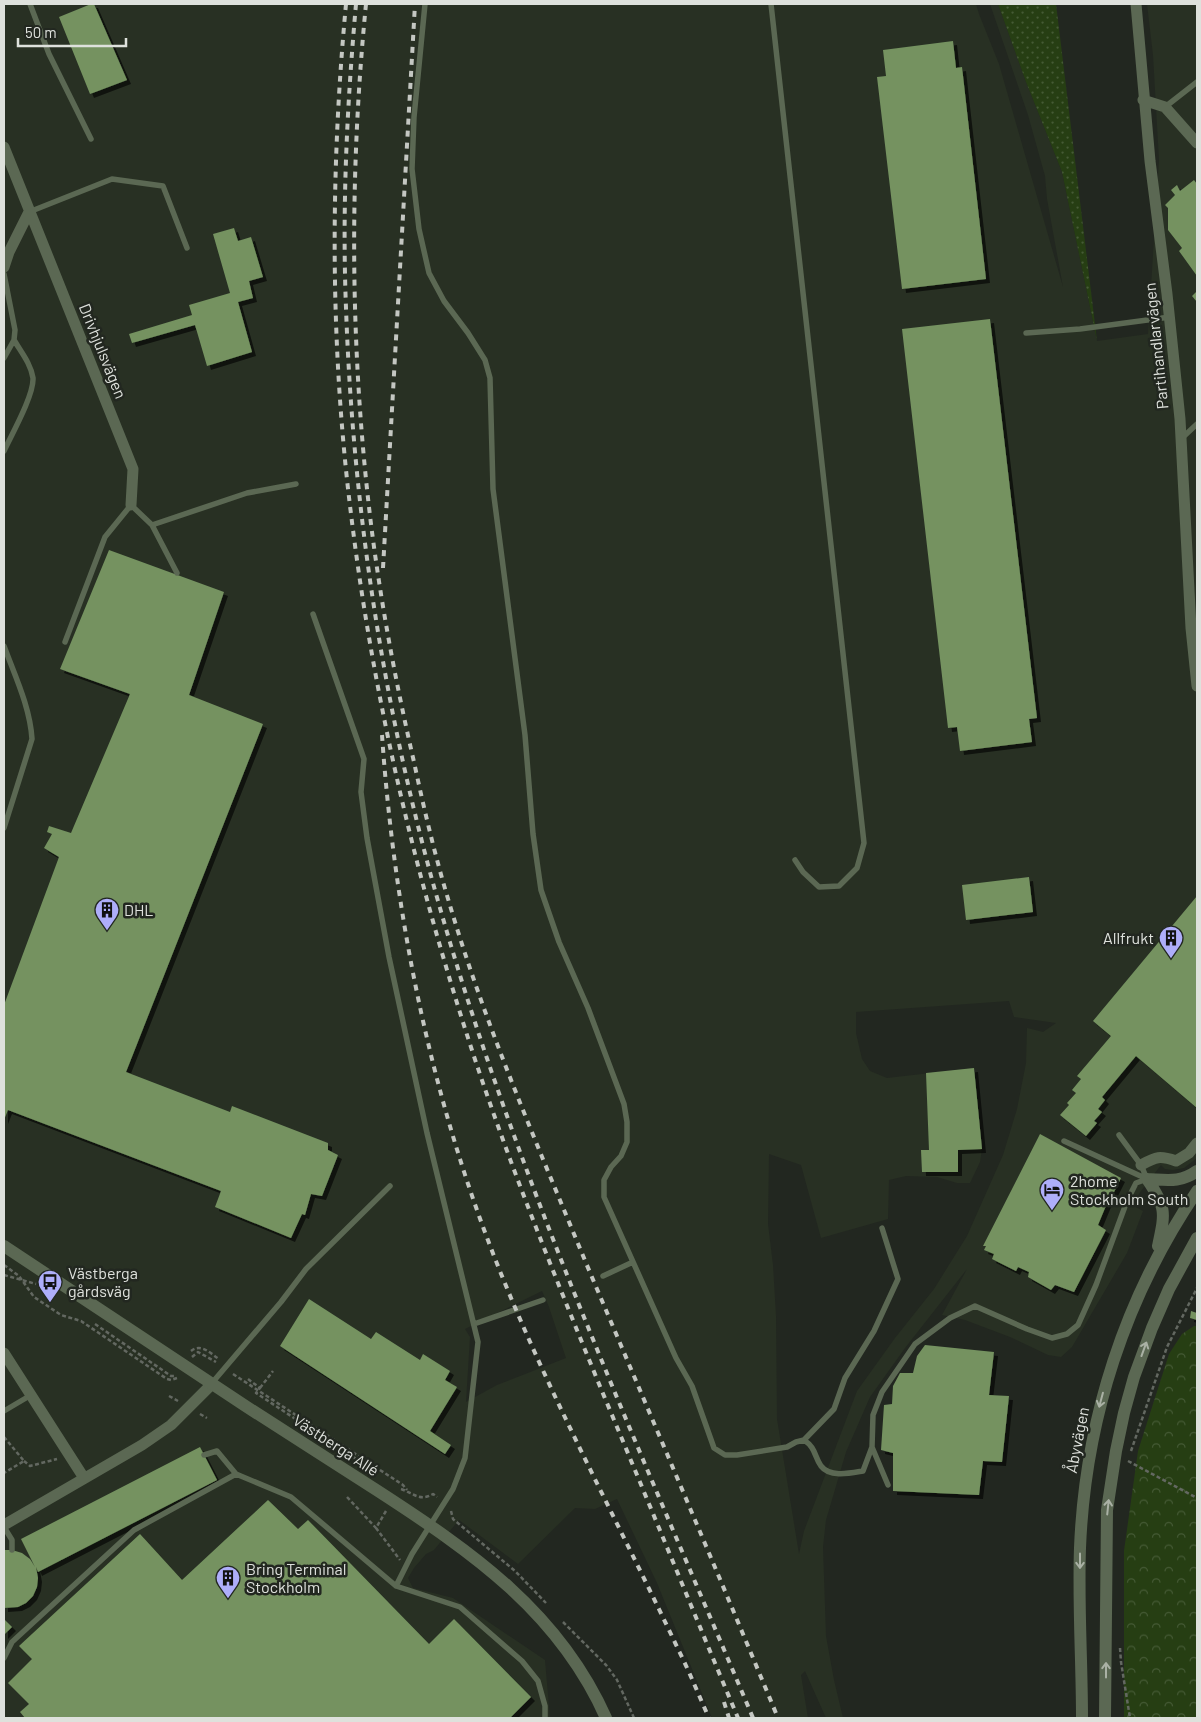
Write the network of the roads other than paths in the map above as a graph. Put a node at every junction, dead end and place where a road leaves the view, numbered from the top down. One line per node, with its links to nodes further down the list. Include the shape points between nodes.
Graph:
1 (30, 4): 8 (lane, via 49,54)
2 (425, 4): 45 (lane, via 412,169 419,229 429,273 444,301 485,360 490,378 493,489 525,735 540,890 624,1104 627,1142 604,1180 603,1189)
3 (771, 4): 32 (lane, via 864,843 857,868 839,886 819,887)
4 (1136, 4): 6 (street, Partihandlarvägen)
5 (1197, 82): 7 (lane)
6 (1144, 100): 7 (street); 16 (street, Partihandlarvägen)
7 (1165, 107): 9 (street)
8 (91, 139)
9 (1197, 143)
10 (4, 147): 11 (street, Drivhjulsvägen)
11 (29, 212): 12 (lane, via 112,179 163,186); 13 (street); 24 (street, Drivhjulsvägen, via 133,469)
12 (187, 248)
13 (6, 251): 14 (street)
14 (4, 267)
15 (4, 274): 18 (lane, via 13,315)
16 (1170, 317): 17 (lane); 21 (street, Partihandlarvägen)
17 (1026, 334)
18 (14, 340): 19 (lane); 22 (lane, via 29,364 33,378 32,389)
19 (4, 358)
20 (1197, 424): 21 (lane)
21 (1181, 439): 30 (street, Partihandlarvägen)
22 (4, 451)
23 (296, 484): 25 (lane, via 247,493)
24 (131, 505): 25 (lane); 28 (lane, via 105,537)
25 (152, 525): 26 (lane)
26 (177, 573)
27 (313, 614): 48 (lane, via 364,759 362,801 389,957 427,1134)
28 (65, 642)
29 (4, 646): 31 (lane, via 27,708 32,739)
30 (1197, 686)
31 (4, 828)
32 (795, 860)
33 (1118, 1135): 36 (lane)
34 (1064, 1141): 38 (lane)
35 (1197, 1142): 36 (street, via 1189,1153 1176,1161 1156,1157)
36 (1141, 1165): 38 (lane)
37 (1197, 1171): 38 (street, via 1173,1181)
38 (1147, 1179): 44 (street, via 1164,1211); 54 (lane, via 1136,1183 1126,1201 1078,1324 1067,1334 1052,1338 975,1306 950,1318 915,1344 882,1392 873,1415)
39 (390, 1186): 50 (lane, via 306,1269)
40 (1197, 1191): 44 (street, Åbyvägen)
41 (882, 1228): 53 (lane, via 898,1280 874,1331 845,1378 834,1409)
42 (1197, 1238): 67 (street, one-way to 42, via 1108,1510 1116,1451 1134,1377 1152,1328)
43 (4, 1246): 50 (street, Västberga Allé)
44 (1156, 1260): 66 (street, Åbyvägen, one-way to 66, via 1120,1336 1090,1449 1080,1548)
45 (633, 1262): 46 (lane); 53 (lane, via 692,1386 714,1448 725,1455 736,1455 787,1447)
46 (603, 1276)
47 (544, 1300): 48 (lane)
48 (474, 1324): 59 (lane, via 478,1342 465,1458 453,1489)
49 (4, 1353): 51 (street)
50 (212, 1384): 57 (street, via 171,1425); 59 (street, Västberga Allé)
51 (31, 1395): 52 (lane); 57 (street)
52 (4, 1411)
53 (804, 1440): 54 (lane, via 812,1445 822,1467 845,1474 863,1471)
54 (872, 1447): 58 (lane)
55 (204, 1455): 56 (lane, via 217,1451)
56 (236, 1474): 62 (lane, via 291,1497); 63 (lane, via 134,1530 12,1642)
57 (84, 1478): 60 (street)
58 (888, 1485)
59 (429, 1524): 62 (lane); 65 (street, Västberga Allé, via 500,1578 541,1618 580,1671)
60 (4, 1526): 61 (lane, via 12,1540)
61 (12, 1550)
62 (396, 1586): 64 (lane, via 460,1607 522,1661 538,1681)
63 (4, 1658)
64 (546, 1718)
65 (606, 1718)
66 (1082, 1718)
67 (1106, 1718)

